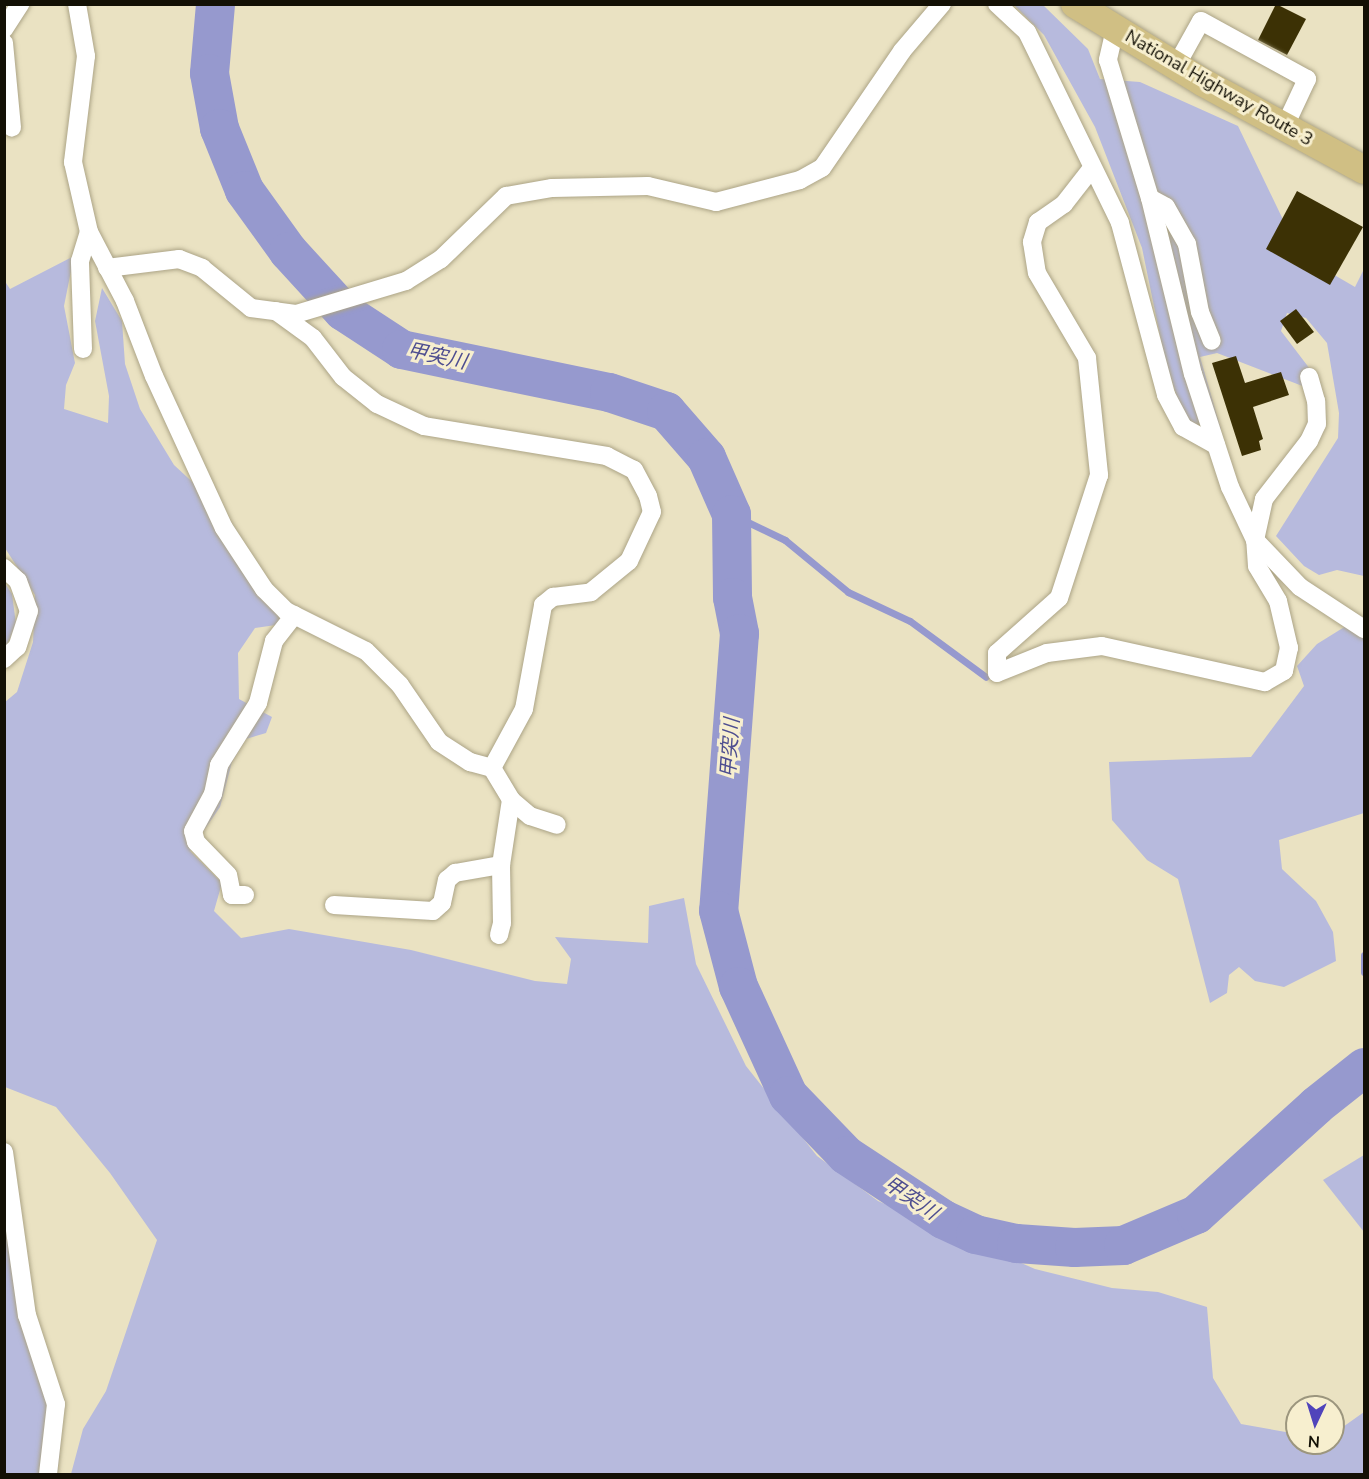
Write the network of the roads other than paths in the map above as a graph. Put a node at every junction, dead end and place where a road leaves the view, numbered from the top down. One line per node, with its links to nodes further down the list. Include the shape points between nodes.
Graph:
1 (76, 4): 15 (street, via 86,56 73,162)
2 (942, 4): 17 (street, via 902,51 822,168 800,180 716,202 648,186 552,189 506,196 441,260 406,281 296,314)
3 (997, 4): 12 (street, via 1027,32)
4 (1075, 4): 7 (highway, National Highway Route 3)
5 (13, 8): 6 (street)
6 (4, 29)
7 (1115, 29): 9 (highway, National Highway Route 3); 14 (street, via 1108,60)
8 (4, 43): 11 (street)
9 (1176, 66): 10 (highway, National Highway Route 3); 10 (street, via 1201,21 1307,80)
10 (1285, 126): 13 (highway, National Highway Route 3)
11 (12, 128)
12 (1092, 168): 21 (street, via 1120,223 1166,395 1183,427); 22 (street, via 1064,204 1038,222 1032,242 1036,273 1087,358 1099,475 1059,598 997,653 997,673 1047,653 1102,646 1265,682 1284,671 1289,648 1278,601 1257,566)
13 (1365, 170)
14 (1150, 198): 18 (street, via 1166,207 1187,244 1200,312); 21 (street, via 1193,374)
15 (88, 232): 16 (street); 19 (street, via 80,261)
16 (107, 268): 17 (street, via 179,259 202,268 251,308); 24 (street, via 224,528 264,590)
17 (276, 312): 27 (street, via 313,338 343,377 377,404 423,426 607,456 634,470 648,496 651,512 629,561 591,592 553,597 543,605 524,709)
18 (1212, 341)
19 (82, 349)
20 (1309, 377): 22 (street, via 1317,424 1264,499)
21 (1216, 445): 22 (street)
22 (1255, 540): 25 (street, via 1300,587)
23 (4, 568): 26 (street, via 18,581 29,610 17,647)
24 (294, 615): 27 (street, via 366,651 400,685 440,742 470,762); 31 (street, via 273,641 258,704 219,765 213,794 193,831 196,843 228,875 232,895)
25 (1365, 629)
26 (4, 658)
27 (492, 768): 28 (street)
28 (511, 800): 29 (street, via 530,816); 30 (street)
29 (557, 825)
30 (501, 865): 32 (street, via 455,873 447,880 442,903 433,910); 33 (street)
31 (245, 895)
32 (334, 905)
33 (499, 935)
34 (4, 1152): 35 (street, via 27,1315 56,1404)
35 (48, 1474)

